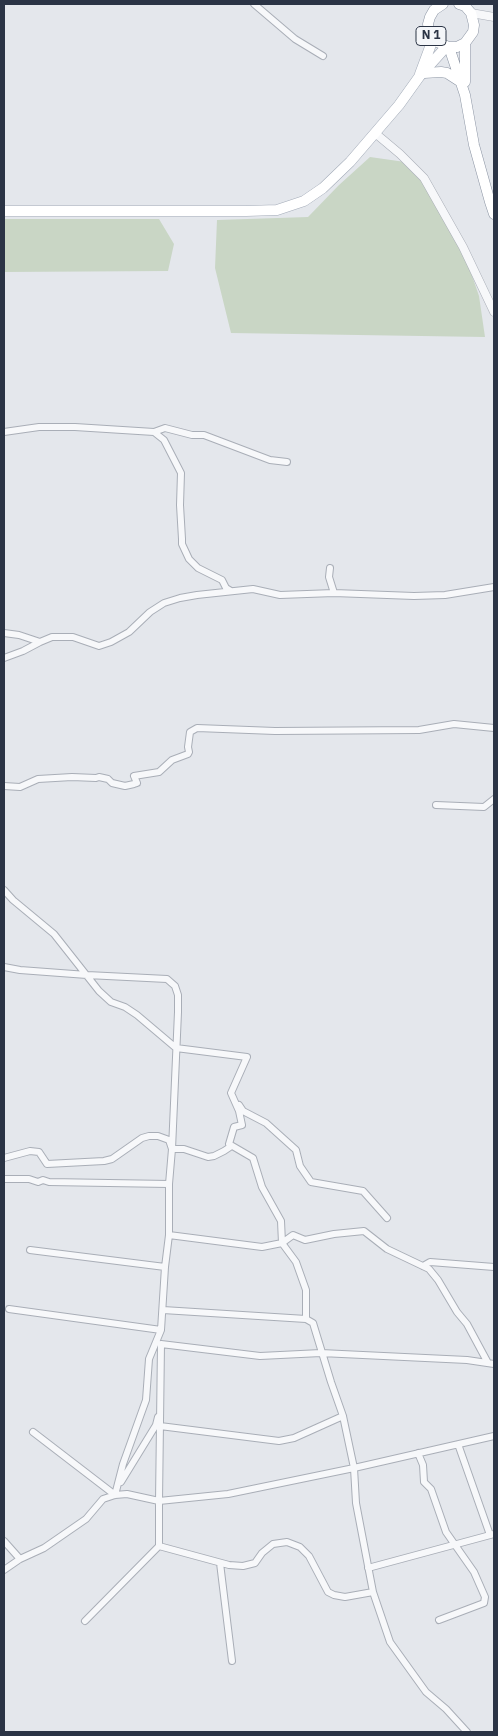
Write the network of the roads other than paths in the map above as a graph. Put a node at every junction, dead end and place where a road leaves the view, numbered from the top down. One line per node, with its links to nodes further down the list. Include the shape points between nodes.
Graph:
1 (254, 4): 10 (street, via 295,39)
2 (441, 4): 7 (main road, N 1, via 430,16 428,24)
3 (459, 4): 4 (main road)
4 (470, 12): 5 (street); 6 (main road)
5 (494, 17): 6 (street)
6 (474, 25): 8 (main road, N 1)
7 (433, 39): 9 (main road, N 1); 11 (main road)
8 (465, 43): 9 (main road, N 1); 13 (main road)
9 (448, 47): 11 (main road); 12 (main road)
10 (323, 56)
11 (421, 75): 12 (main road, via 442,72); 14 (main road)
12 (461, 82): 13 (main road)
13 (465, 95): 16 (main road, via 474,145)
14 (375, 133): 15 (main road, via 323,188 304,201 277,210); 17 (street, via 424,178 463,247)
15 (4, 211)
16 (494, 214)
17 (494, 312)
18 (4, 432): 19 (street, via 39,427 75,427)
19 (154, 432): 20 (street, via 165,428 204,435 270,460); 23 (street, via 164,440 181,473 182,544 189,559 198,568 222,580)
20 (287, 462)
21 (330, 568): 24 (street)
22 (494, 586): 24 (street, via 445,596)
23 (231, 591): 24 (street, via 253,589 280,595); 26 (street, via 180,598 164,604 129,632 99,646 74,637 52,637)
24 (334, 593)
25 (4, 633): 26 (street)
26 (40, 642): 27 (street)
27 (4, 658)
28 (494, 728): 29 (street, via 454,724 419,730 197,728 190,732 188,754 172,760 159,772 134,776 137,783 134,784 122,786 99,777 72,777 38,779 20,787)
29 (4, 786)
30 (494, 799): 31 (street, via 484,807)
31 (436, 805)
32 (4, 890): 34 (street, via 54,934)
33 (4, 966): 34 (street)
34 (87, 975): 35 (street, via 111,1002 137,1015); 35 (street, via 167,979 175,986 178,995)
35 (176, 1048): 36 (street, via 247,1057 231,1093); 38 (street)
36 (234, 1098): 37 (street, via 242,1125 234,1127); 42 (street, via 243,1111 266,1123 296,1150 300,1166 311,1182 363,1191)
37 (229, 1144): 38 (street, via 230,1147 224,1151 208,1157); 44 (street, via 253,1158 262,1187 281,1221)
38 (172, 1149): 39 (street, via 169,1140 149,1136 104,1161 47,1164 39,1152 30,1151); 41 (street)
39 (4, 1158)
40 (4, 1179): 41 (street)
41 (169, 1184): 43 (street)
42 (387, 1218)
43 (169, 1235): 44 (street, via 262,1247); 47 (street)
44 (282, 1243): 46 (street, via 294,1235 305,1240 364,1232 387,1249); 51 (street, via 296,1262 306,1290)
45 (30, 1250): 47 (street)
46 (423, 1266): 48 (street, via 430,1262); 54 (street, via 434,1274)
47 (165, 1267): 50 (street)
48 (494, 1267)
49 (9, 1309): 52 (street)
50 (163, 1310): 51 (street); 52 (street)
51 (306, 1319): 53 (street, via 313,1323)
52 (161, 1330): 63 (street, via 148,1359 146,1400)
53 (321, 1353): 54 (street); 55 (street, via 260,1356 161,1344); 56 (street)
54 (491, 1364)
55 (160, 1412): 57 (street); 63 (street, via 156,1425)
56 (343, 1416): 57 (street, via 294,1438 279,1441); 62 (street)
57 (160, 1426): 64 (street)
58 (33, 1432): 63 (street)
59 (494, 1436): 60 (street)
60 (458, 1444): 61 (street); 65 (street)
61 (418, 1453): 62 (street); 67 (street, via 424,1482 431,1489 446,1532)
62 (354, 1468): 64 (street, via 228,1494); 71 (street, via 356,1503)
63 (115, 1494): 64 (street); 69 (street, via 103,1499 86,1519 67,1533)
64 (159, 1501): 68 (street)
65 (492, 1534): 67 (street)
66 (4, 1541): 69 (street)
67 (456, 1544): 71 (street); 74 (street, via 474,1572 486,1600)
68 (159, 1546): 70 (street); 75 (street)
69 (20, 1559): 72 (street)
70 (220, 1563): 73 (street, via 243,1566 255,1563 273,1544 288,1542 309,1556 328,1592 345,1597); 76 (street)
71 (368, 1568): 73 (street)
72 (4, 1570)
73 (373, 1592): 77 (street, via 390,1642 426,1692)
74 (439, 1620)
75 (85, 1621)
76 (232, 1660)
77 (467, 1732)

